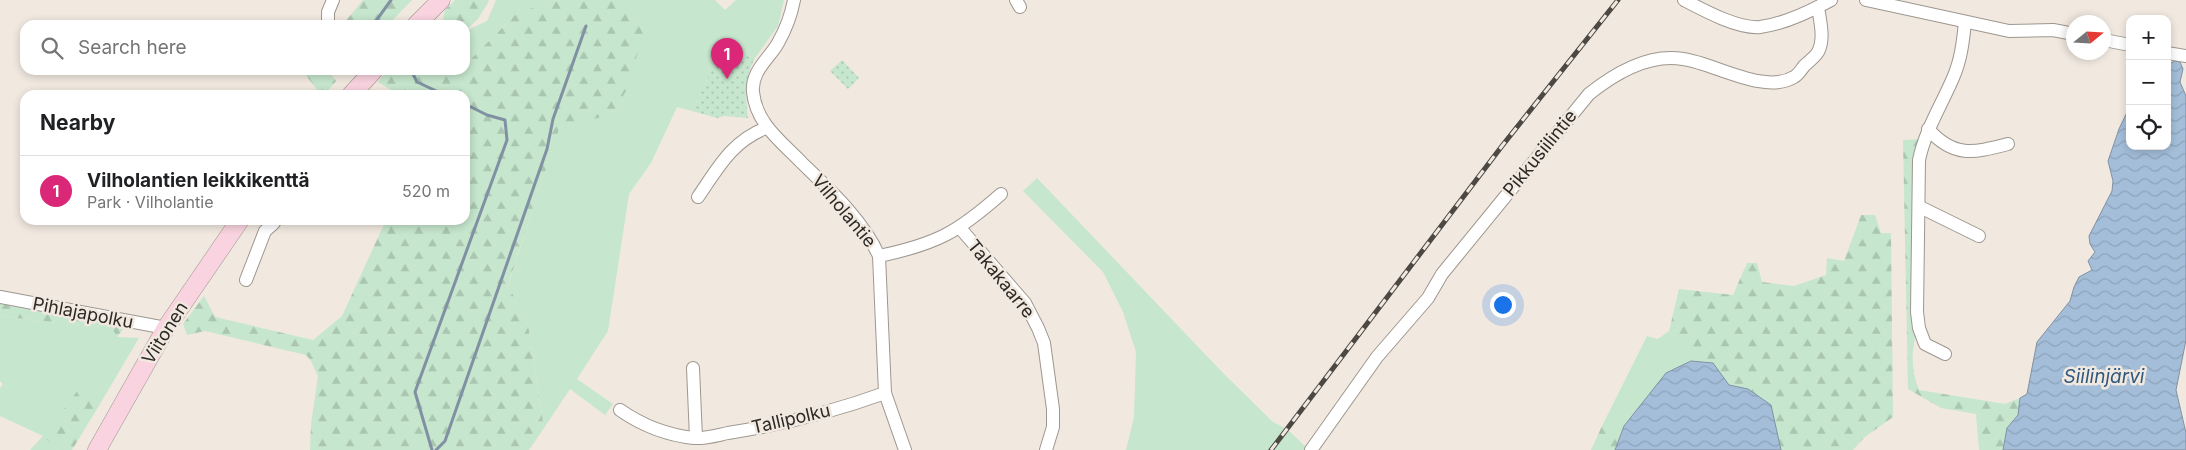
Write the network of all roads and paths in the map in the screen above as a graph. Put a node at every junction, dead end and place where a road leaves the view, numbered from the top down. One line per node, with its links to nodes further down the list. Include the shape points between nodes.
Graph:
1 (334, 0): 8 (street)
2 (440, 0): 9 (main road)
3 (794, 0): 18 (street, Vilholantie, via 791,17 754,80 753,92)
4 (1684, 0): 7 (street, via 1723,20 1758,27)
5 (1832, 0): 7 (street)
6 (1866, 0): 10 (street)
7 (1818, 7): 40 (street, Pikkusiilintie, via 1822,35 1818,52 1794,77 1779,82 1761,80 1682,58 1655,60 1610,77 1588,94 1442,274 1428,298 1377,357)
8 (328, 20)
9 (421, 20)
10 (1965, 22): 11 (street, via 2009,31); 19 (street, via 1963,48 1954,77)
11 (2066, 32)
12 (2111, 41): 13 (street)
13 (2126, 44)
14 (2171, 53): 15 (street)
15 (2186, 56)
16 (369, 75): 17 (main road)
17 (356, 90)
18 (766, 128): 22 (street, via 751,133 734,147); 28 (street, Vilholantie, via 844,206 872,241)
19 (1928, 129): 20 (street, via 1941,143 1964,151 1981,151); 23 (street, via 1919,160)
20 (2008, 144)
21 (1001, 194): 26 (street)
22 (698, 197)
23 (1920, 207): 27 (street); 32 (street, via 1916,312 1925,344)
24 (237, 225): 31 (main road, Viitonen)
25 (272, 225): 29 (street, via 266,231)
26 (960, 228): 28 (street, via 926,245); 39 (street, Takakaarre, via 1025,304 1044,343 1053,409 1053,427)
27 (1979, 236)
28 (879, 256): 34 (street, Vilholantie)
29 (246, 280)
30 (0, 297): 31 (street, Pihlajapolku)
31 (166, 328): 37 (main road, Viitonen)
32 (1945, 354)
33 (693, 368): 36 (street)
34 (885, 393): 36 (street, Tallipolku, via 859,403 758,428); 38 (street, Vilholantie)
35 (620, 410): 36 (street, Tallipolku, via 656,431)
36 (696, 438)
37 (97, 450)
38 (904, 450)
39 (1046, 450)
40 (1311, 450)

